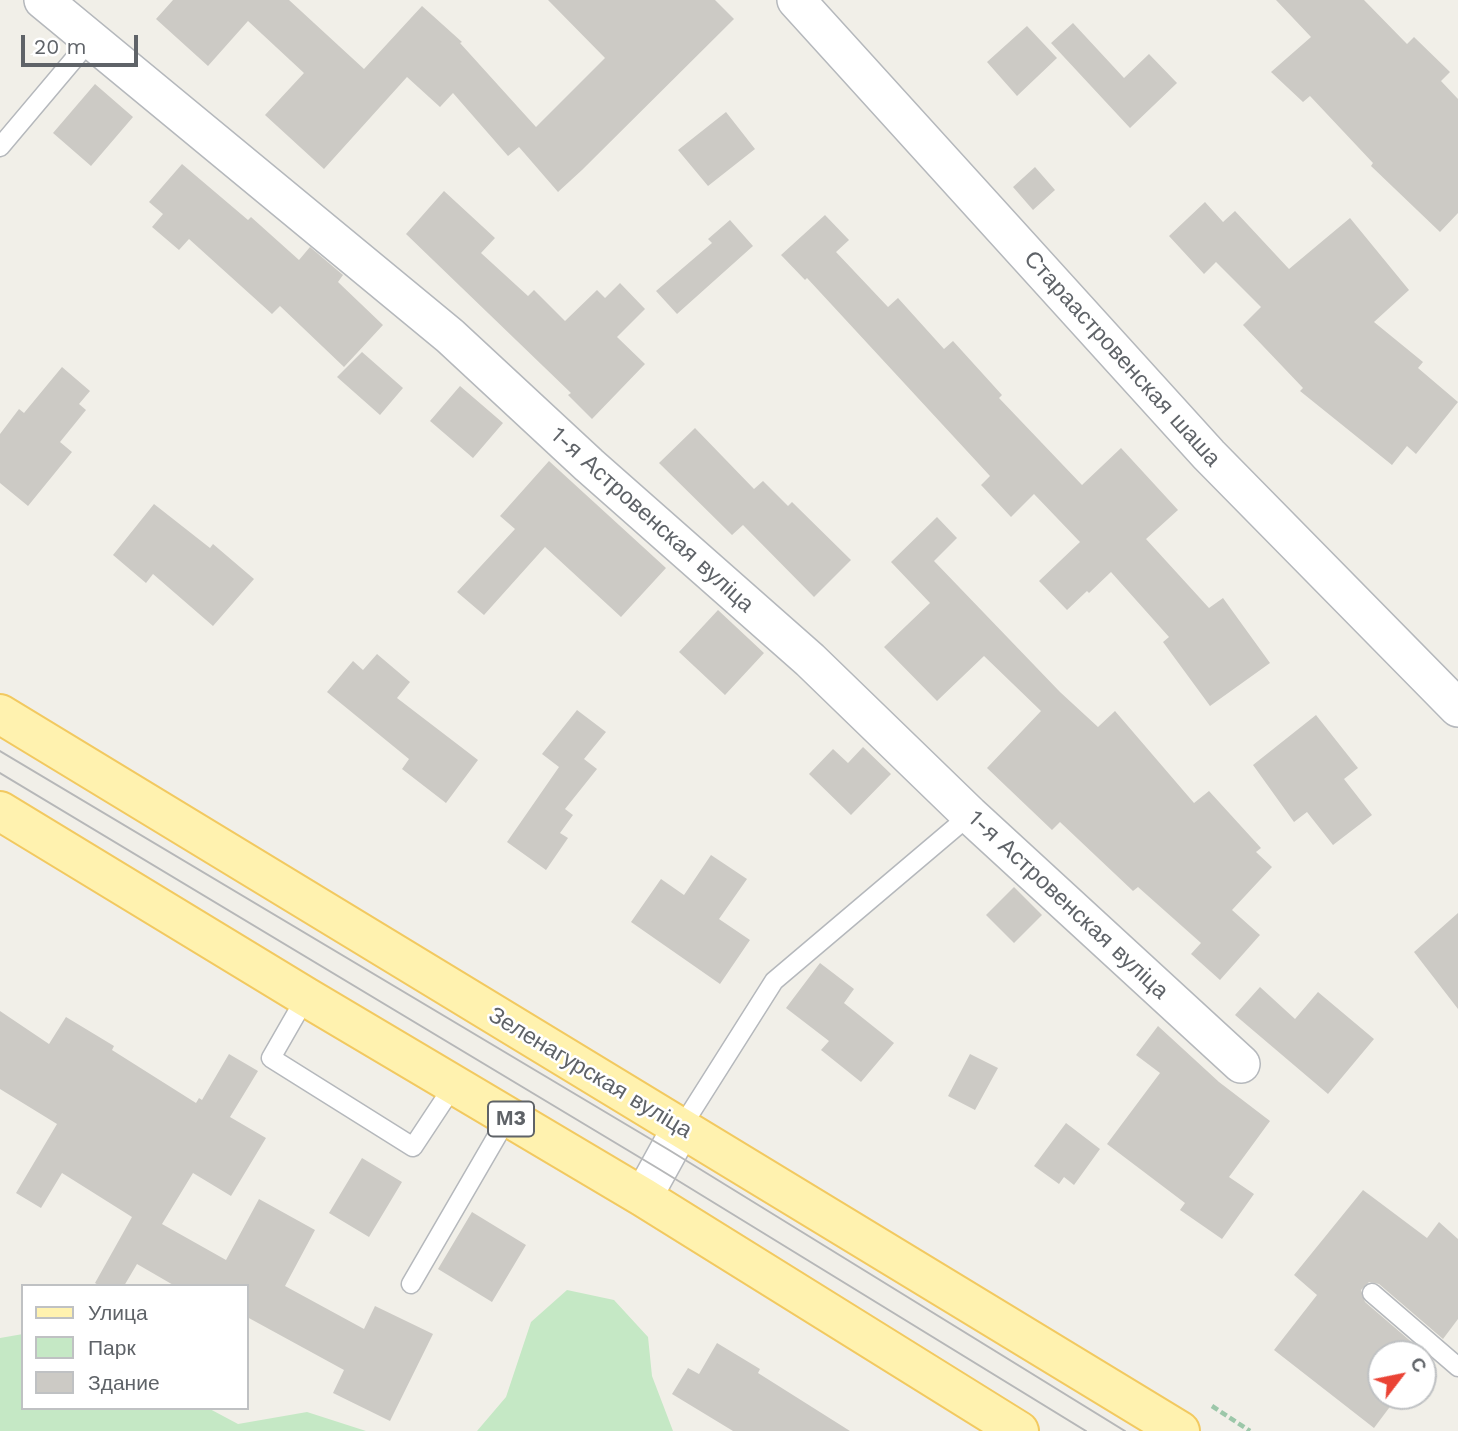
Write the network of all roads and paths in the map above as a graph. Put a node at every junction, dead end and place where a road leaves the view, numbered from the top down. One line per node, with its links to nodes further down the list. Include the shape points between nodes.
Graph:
1 (43, 0): 3 (street, 1-я Астровенская вуліца)
2 (796, 0): 5 (street, Стараастровенская шаша, via 1209,454)
3 (91, 40): 4 (lane); 8 (street, 1-я Астровенская вуліца, via 450,336 810,660)
4 (0, 147)
5 (1458, 708)
6 (0, 714): 13 (main road, Зеленагурская вуліца)
7 (0, 811): 9 (main road, М3)
8 (970, 815): 10 (street, 1-я Астровенская вуліца); 13 (lane, via 774,981)
9 (306, 997): 11 (main road, М3); 11 (lane, via 271,1058 413,1147)
10 (1241, 1065)
11 (454, 1085): 12 (main road, М3)
12 (508, 1117): 14 (main road, М3); 15 (lane)
13 (681, 1128): 14 (street); 19 (main road, Зеленагурская вуліца)
14 (643, 1197): 18 (main road, М3)
15 (411, 1284)
16 (1372, 1293): 17 (lane)
17 (1458, 1367)
18 (1019, 1431)
19 (1180, 1431)

